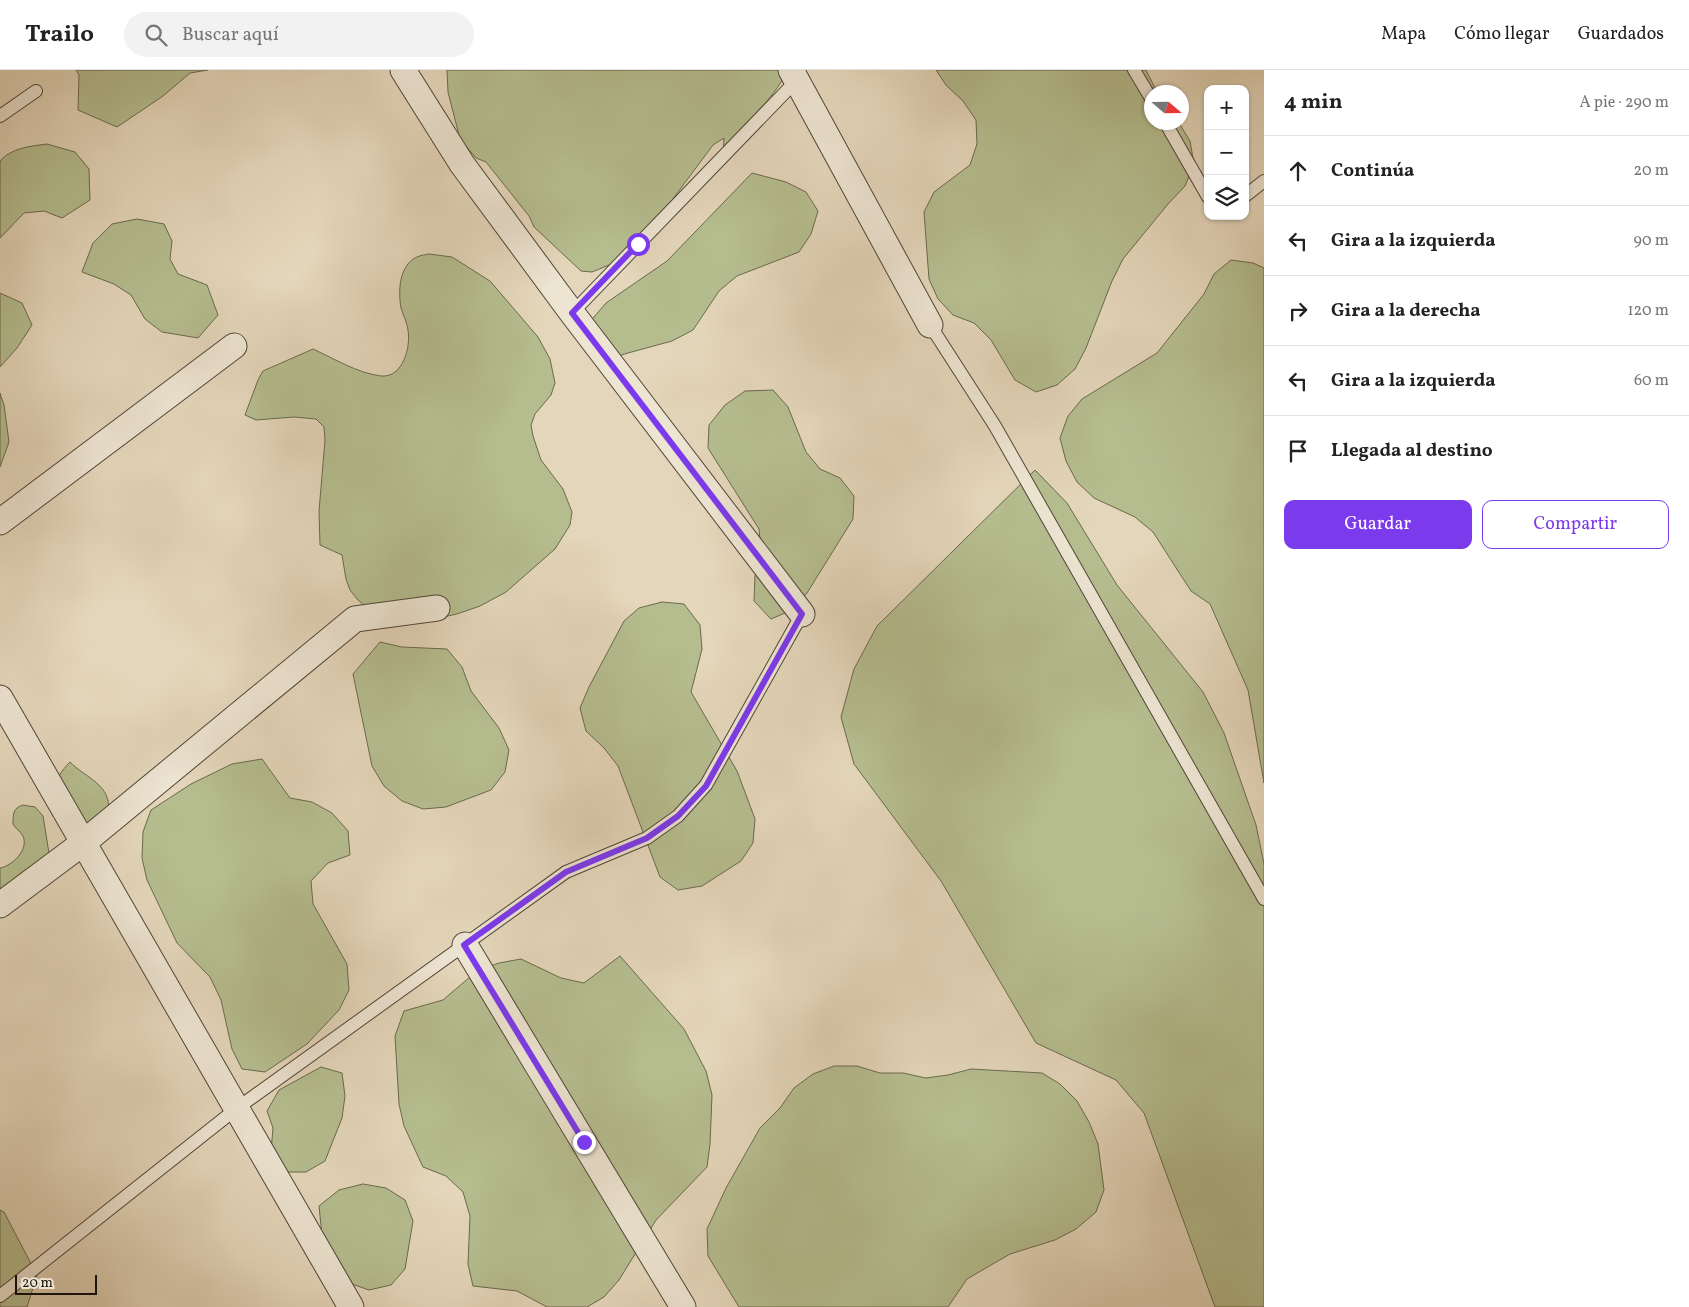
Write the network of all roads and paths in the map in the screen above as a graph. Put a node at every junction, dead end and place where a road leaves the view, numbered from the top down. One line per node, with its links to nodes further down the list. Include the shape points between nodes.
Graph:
1 (403, 70): 11 (street, via 462,164)
2 (1134, 70): 4 (lane)
3 (794, 75): 11 (lane); 12 (street)
4 (1144, 87)
5 (36, 91): 6 (lane)
6 (0, 116)
7 (1170, 130): 9 (lane)
8 (1264, 181): 10 (lane)
9 (1204, 190)
10 (1249, 193)
11 (572, 313): 16 (street)
12 (930, 325): 19 (lane, via 996,426)
13 (234, 346): 14 (street)
14 (0, 522)
15 (437, 608): 18 (street, via 355,619)
16 (802, 614): 21 (lane, via 706,786 678,816 647,838 566,872)
17 (0, 698): 18 (street)
18 (83, 843): 20 (street); 22 (street)
19 (1264, 900)
20 (0, 905)
21 (464, 945): 22 (lane); 25 (street)
22 (236, 1109): 23 (lane); 24 (street)
23 (0, 1296)
24 (351, 1307)
25 (683, 1307)

